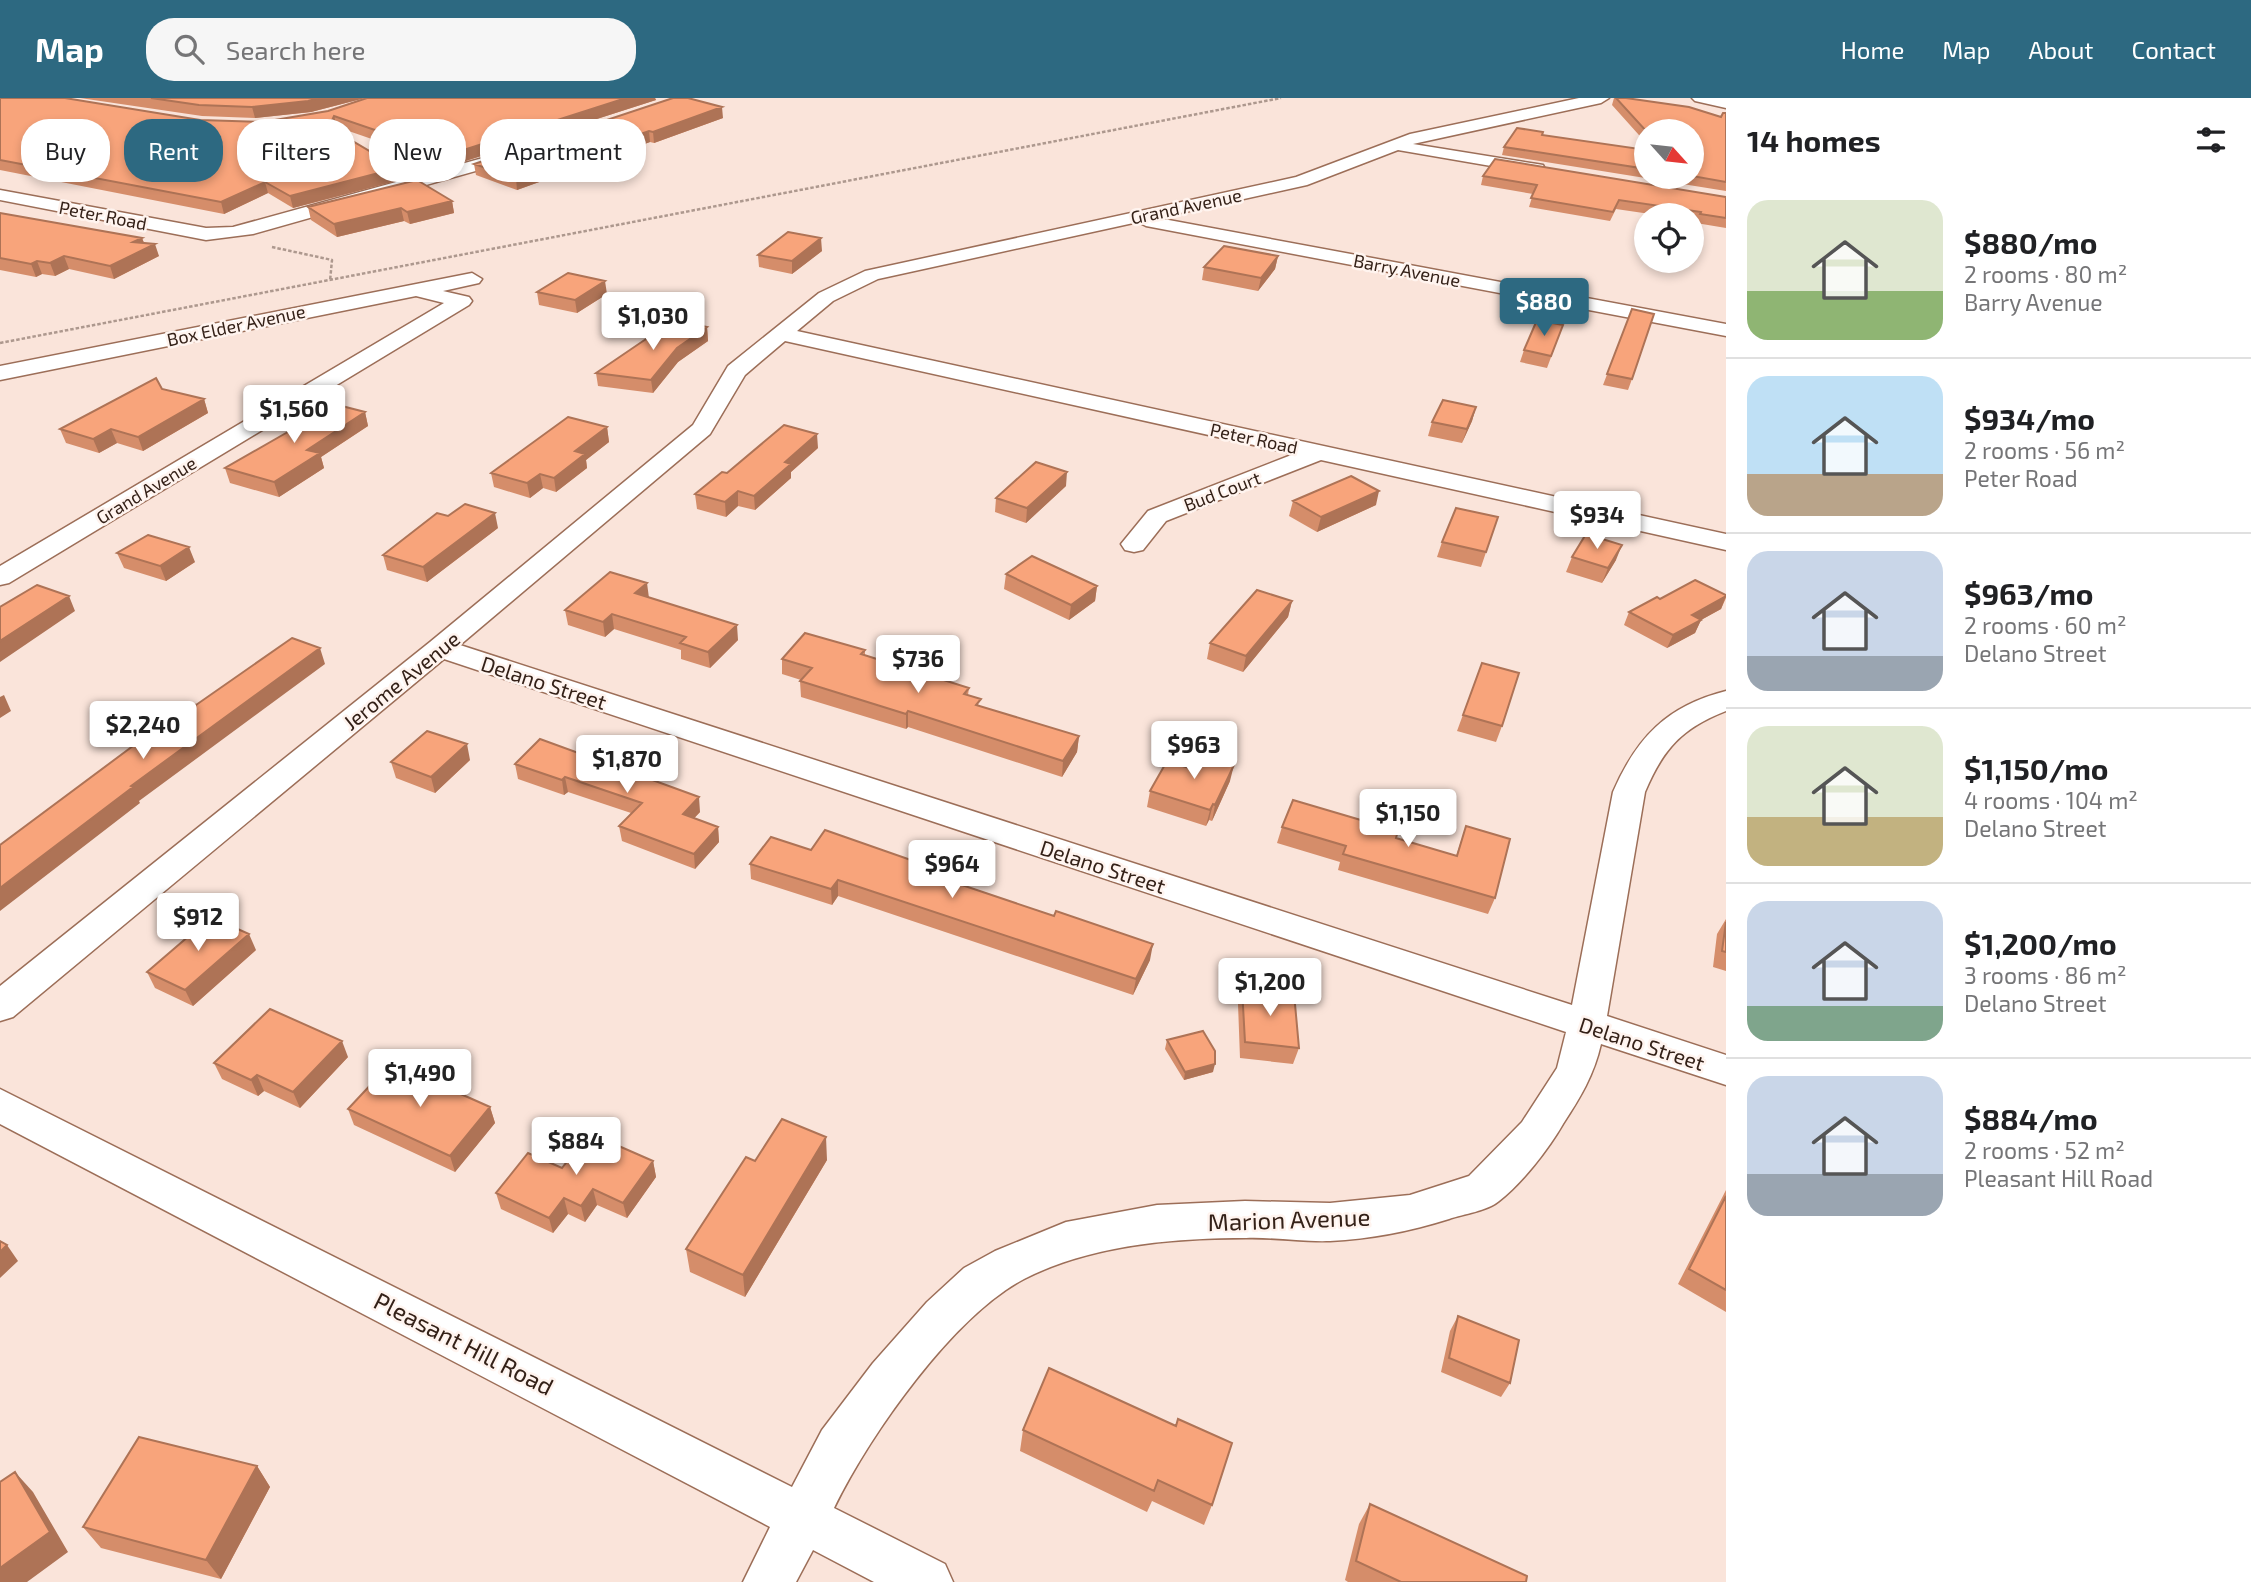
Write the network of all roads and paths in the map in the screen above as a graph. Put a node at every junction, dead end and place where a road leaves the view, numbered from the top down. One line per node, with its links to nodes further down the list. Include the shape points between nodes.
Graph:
1 (1282, 98): 12 (path)
2 (1601, 98): 5 (street, Grand Avenue)
3 (1700, 98): 4 (street)
4 (1726, 103)
5 (1391, 145): 7 (street); 9 (street, Grand Avenue, via 1301,181)
6 (480, 166): 10 (street, Peter Road)
7 (1552, 171)
8 (0, 195): 10 (street, Peter Road, via 206,234)
9 (1129, 218): 15 (street, Barry Avenue); 16 (street, Grand Avenue, via 872,275 826,297)
10 (245, 233): 12 (path, via 249,242 332,260)
11 (472, 278): 13 (street, Box Elder Avenue)
12 (329, 280): 14 (path); 17 (path)
13 (411, 289): 14 (street, Box Elder Avenue); 22 (street, Grand Avenue, via 463,301)
14 (342, 303): 18 (street, Box Elder Avenue)
15 (1726, 330)
16 (782, 334): 19 (street, Peter Road); 23 (street, Jerome Avenue, via 736,371 702,429)
17 (0, 343)
18 (0, 373)
19 (1320, 452): 20 (street, Peter Road); 21 (street, Bud Court, via 1157,516)
20 (1726, 542)
21 (1134, 544)
22 (0, 577)
23 (440, 648): 25 (street, Jerome Avenue); 26 (street, Delano Street)
24 (1726, 700): 26 (street, Marion Avenue, via 1685,718 1661,736 1642,760 1629,792)
25 (0, 1007)
26 (1587, 1025): 27 (street, Delano Street); 29 (street, Marion Avenue, via 1574,1072 1536,1135 1483,1190 1410,1213 1331,1222 1245,1219 1157,1224 1066,1241 980,1282 890,1379 839,1447)
27 (1726, 1070)
28 (0, 1105): 29 (street, Pleasant Hill Road)
29 (800, 1518): 30 (street, Marion Avenue); 31 (street, Pleasant Hill Road)
30 (769, 1582)
31 (926, 1582)

